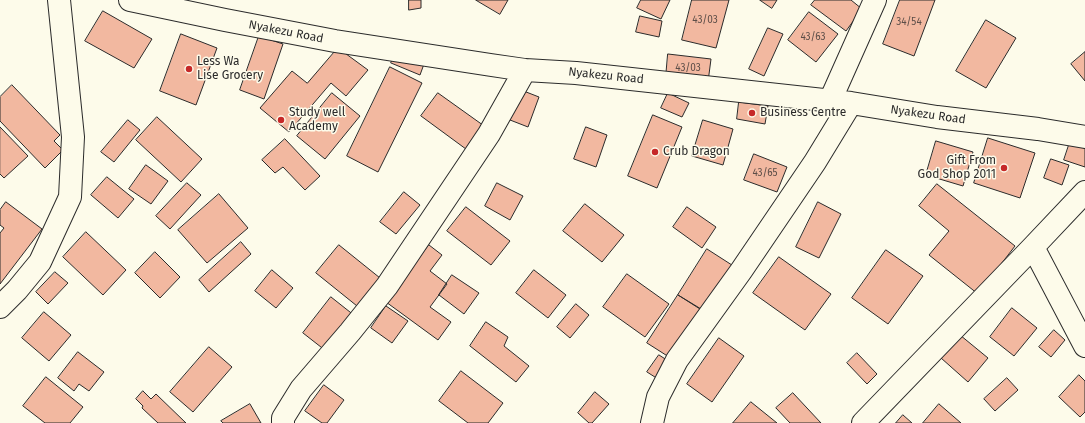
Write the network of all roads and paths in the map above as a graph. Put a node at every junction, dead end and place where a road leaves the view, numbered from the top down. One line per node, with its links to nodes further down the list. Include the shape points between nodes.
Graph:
1 (59, 0): 10 (street, via 73,137 70,197 40,262)
2 (130, 0): 4 (street, Nyakezu Road, via 335,41)
3 (875, 0): 5 (street)
4 (525, 70): 5 (street, Nyakezu Road, via 576,73); 12 (street, via 489,134 428,226 386,286 301,389 283,418)
5 (830, 101): 6 (street, Nyakezu Road)
6 (851, 103): 7 (street, Nyakezu Road); 13 (street, via 815,162 677,360 658,397)
7 (1085, 137)
8 (1085, 192): 9 (street)
9 (1033, 247): 11 (street); 14 (street)
10 (0, 306)
11 (1085, 346)
12 (283, 423)
13 (652, 423)
14 (863, 423)

